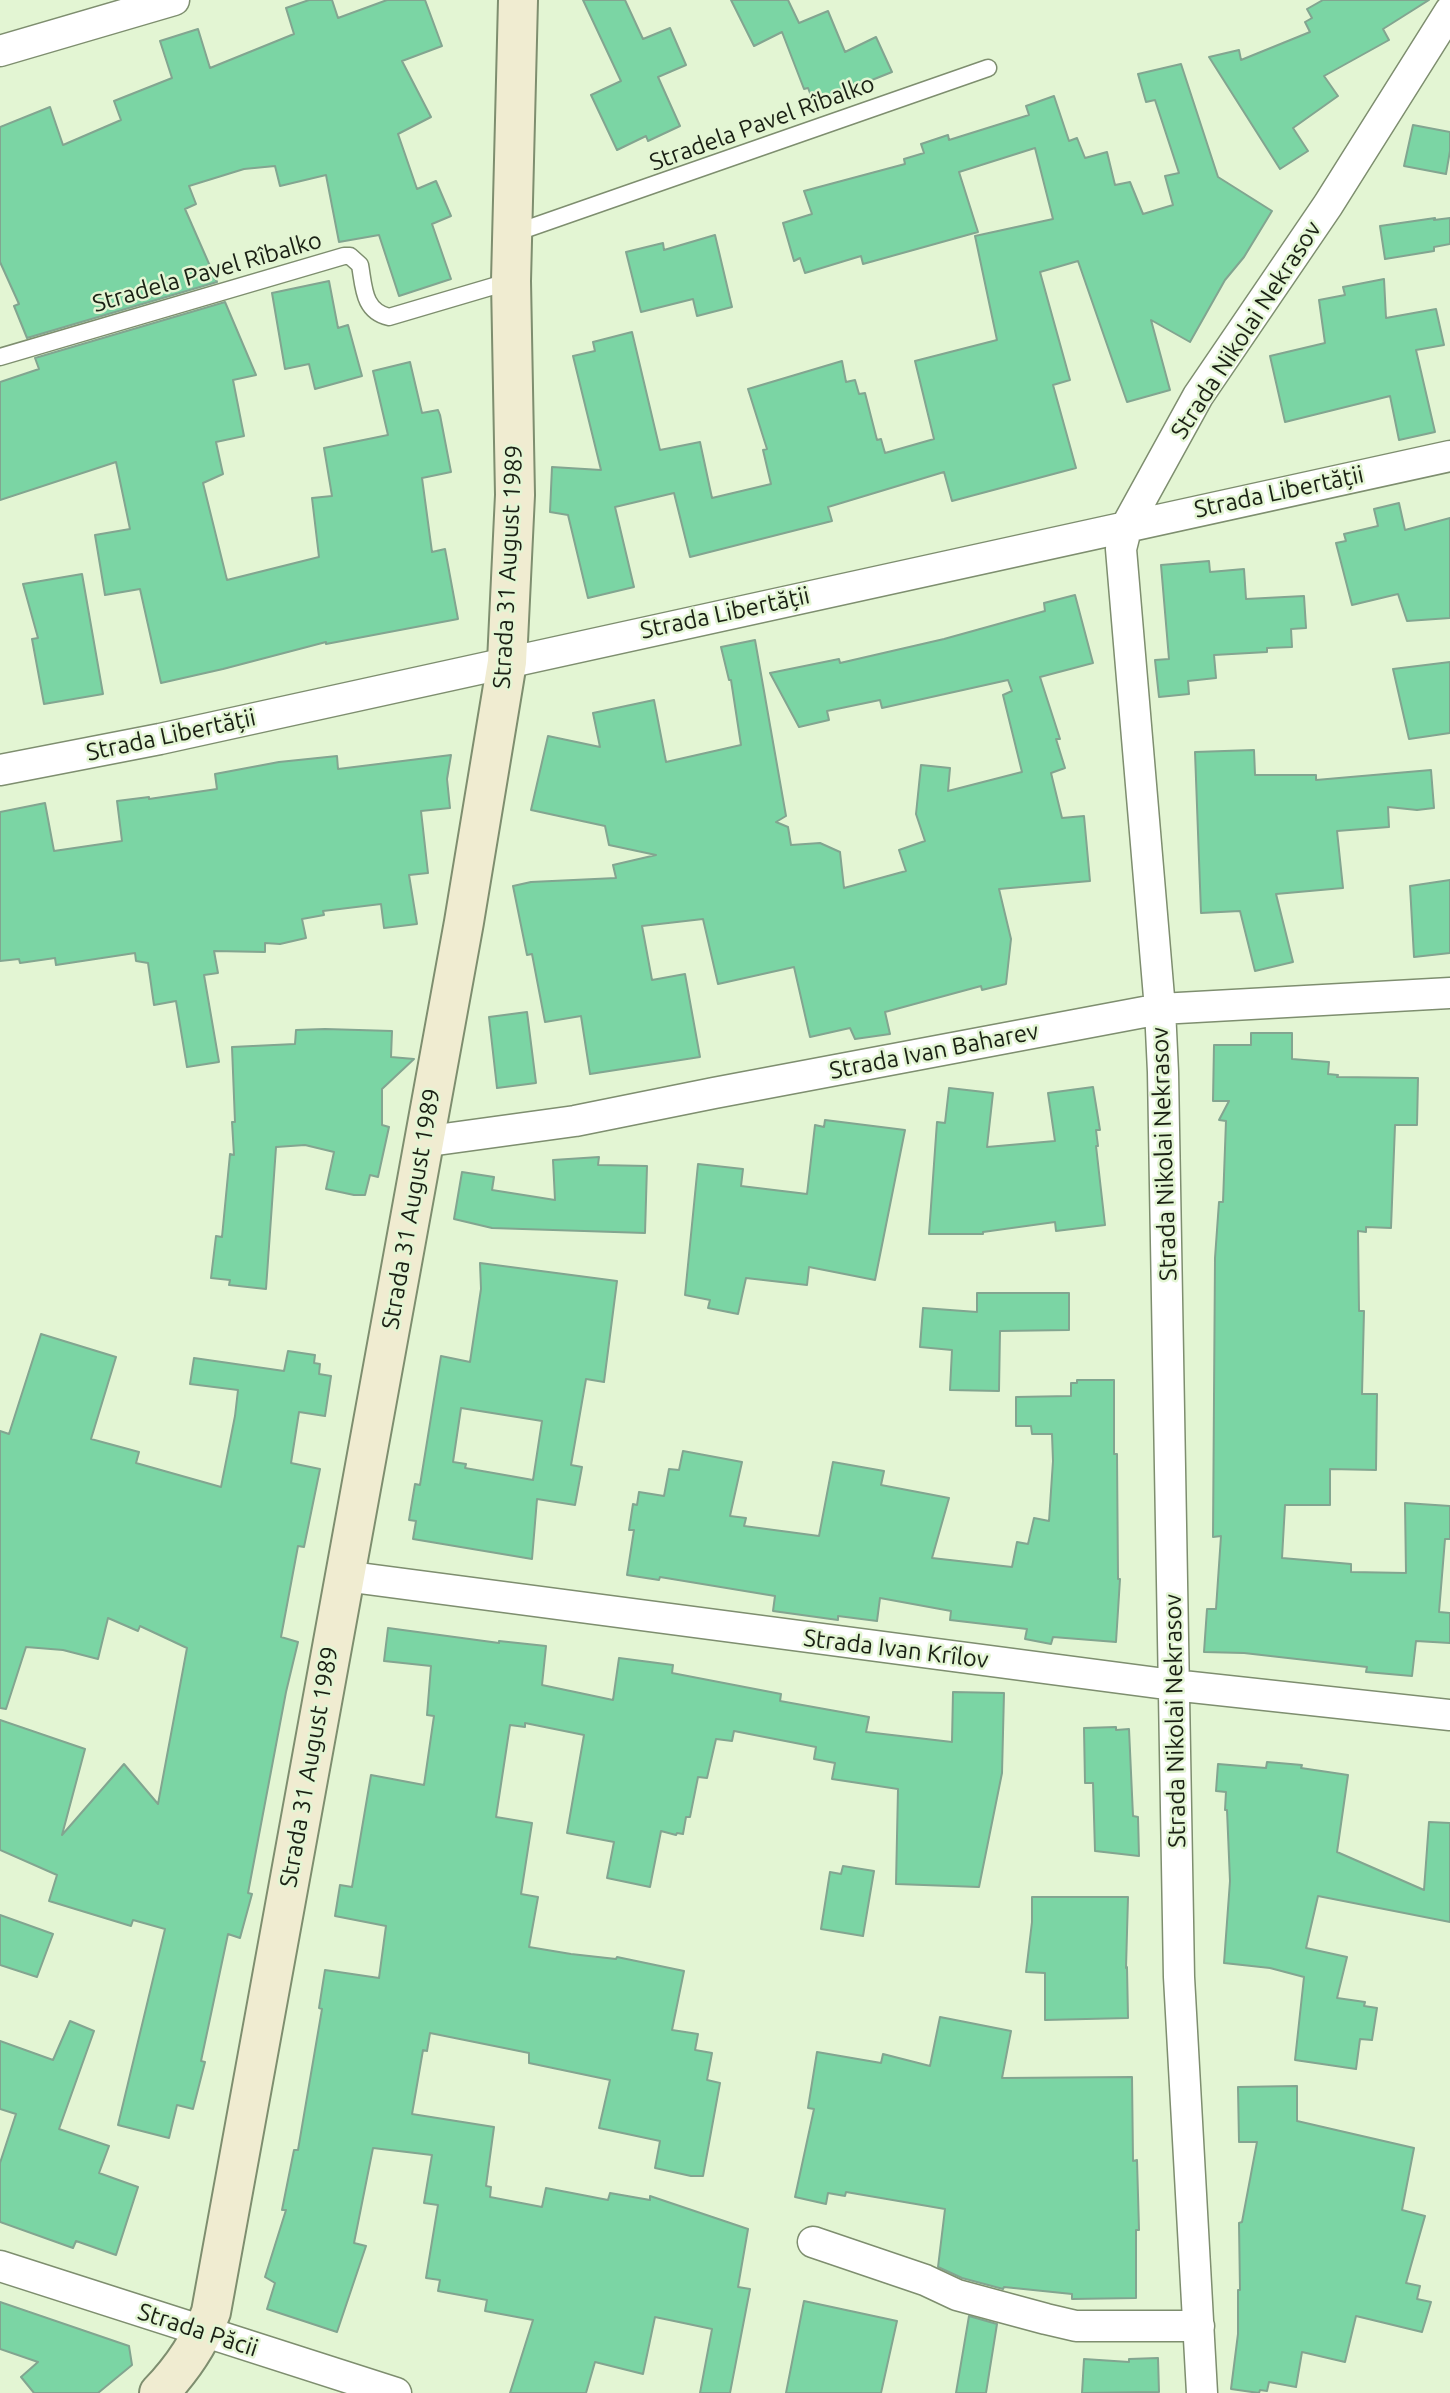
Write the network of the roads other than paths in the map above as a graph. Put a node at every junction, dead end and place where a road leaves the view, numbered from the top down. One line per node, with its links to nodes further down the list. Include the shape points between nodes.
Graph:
1 (174, 0): 4 (street)
2 (519, 0): 6 (main road, Strada 31 August 1989)
3 (1450, 11): 10 (street, Strada Nikolai Nekrasov, via 1328,205 1198,396)
4 (0, 51)
5 (988, 68): 6 (lane, Stradela Pavel Rîbalko)
6 (512, 234): 7 (main road, Strada 31 August 1989)
7 (511, 281): 8 (lane, Stradela Pavel Rîbalko, via 389,317 371,308 360,265 344,256); 11 (main road, Strada 31 August 1989, via 515,495)
8 (0, 357)
9 (1450, 456): 10 (street, Strada Libertății)
10 (1127, 525): 11 (street, Strada Libertății); 14 (street, Strada Nikolai Nekrasov, via 1121,549)
11 (507, 662): 12 (street, Strada Libertății); 15 (main road, Strada 31 August 1989)
12 (0, 770)
13 (1450, 993): 14 (street, Strada Ivan Baharev)
14 (1160, 1009): 15 (street, Strada Ivan Baharev, via 575,1121); 17 (street, Strada Nikolai Nekrasov)
15 (422, 1142): 16 (main road, Strada 31 August 1989)
16 (344, 1576): 17 (street, Strada Ivan Krîlov); 22 (main road, Strada 31 August 1989)
17 (1173, 1685): 18 (street, Strada Ivan Krîlov); 21 (street, Strada Nikolai Nekrasov, via 1179,1977)
18 (1450, 1716)
19 (813, 2242): 21 (street, via 957,2295 1076,2326)
20 (0, 2266): 22 (street, Strada Păcii)
21 (1199, 2326): 25 (street, Strada Nikolai Nekrasov)
22 (204, 2332): 23 (main road, Strada 31 August 1989); 24 (street, Strada Păcii)
23 (159, 2393)
24 (396, 2393)
25 (1202, 2393)

